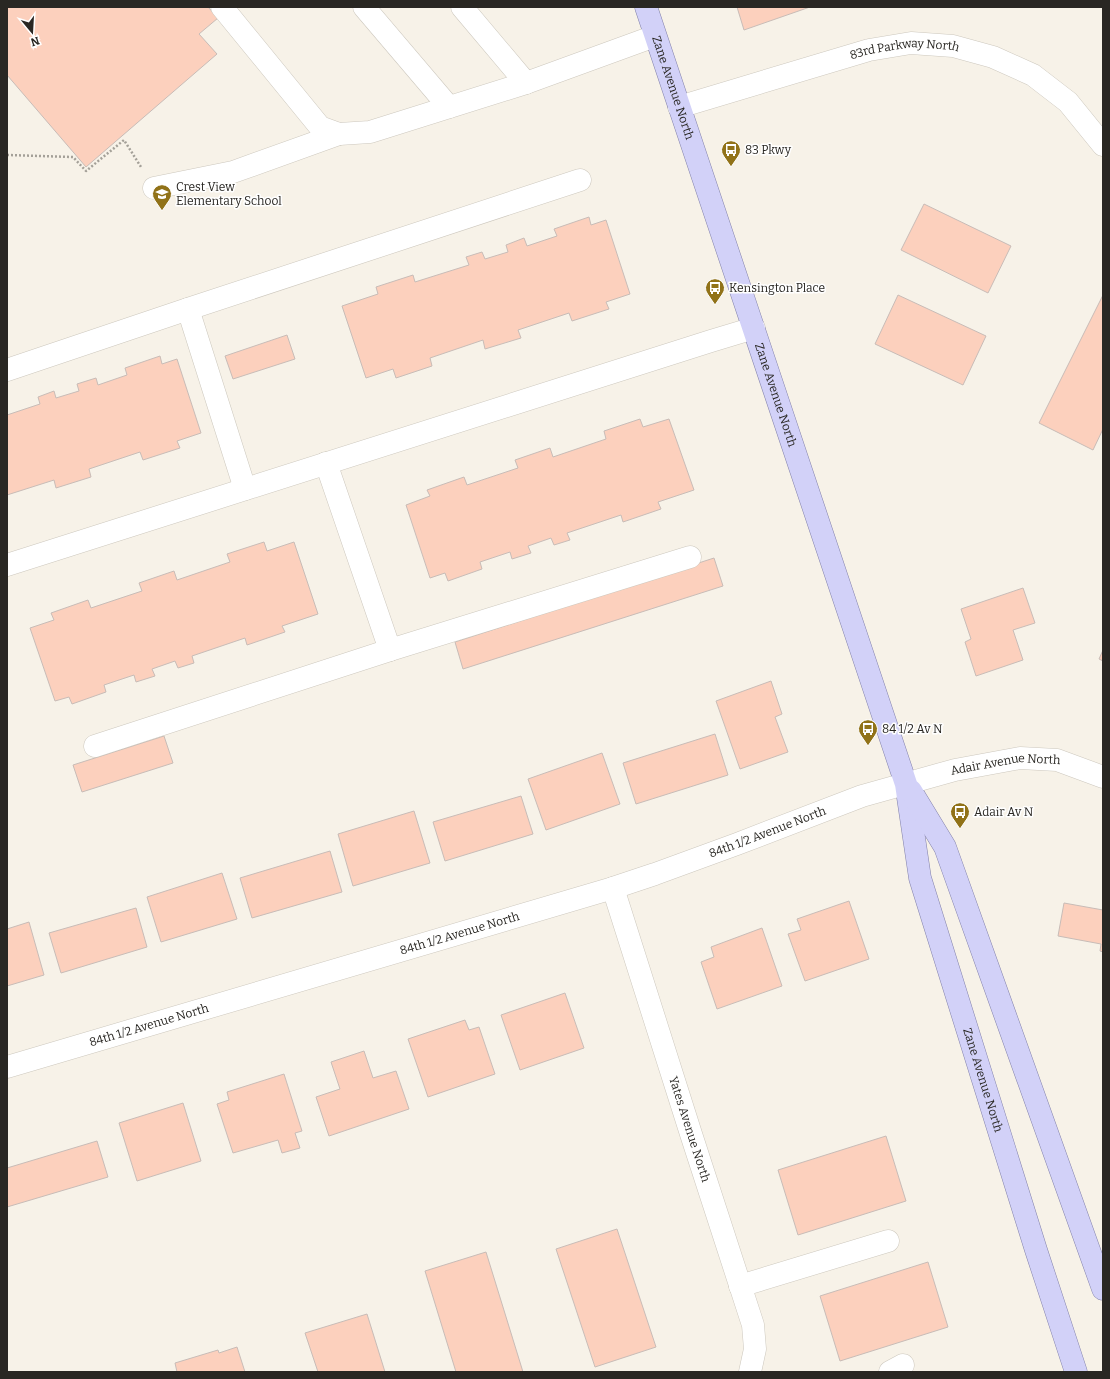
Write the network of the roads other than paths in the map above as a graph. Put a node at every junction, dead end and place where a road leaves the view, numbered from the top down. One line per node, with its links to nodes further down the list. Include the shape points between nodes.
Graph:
1 (222, 7): 9 (street, via 320,127)
2 (364, 7): 8 (street)
3 (462, 7): 6 (street)
4 (646, 7): 5 (main road, Zane Avenue North)
5 (656, 36): 6 (street); 7 (main road, Zane Avenue North)
6 (526, 83): 8 (street)
7 (679, 106): 10 (street, 83rd Parkway North, via 869,50 911,43 953,46 993,57 1033,75 1068,102); 14 (main road, Zane Avenue North)
8 (449, 107): 9 (street, via 370,132)
9 (339, 134): 12 (street, via 233,172)
10 (1103, 145)
11 (580, 180): 13 (street)
12 (154, 188)
13 (188, 309): 15 (street); 17 (street)
14 (754, 328): 16 (street); 23 (main road, Zane Avenue North)
15 (7, 370)
16 (326, 464): 17 (street); 20 (street)
17 (246, 489): 19 (street)
18 (690, 557): 20 (street)
19 (7, 565)
20 (390, 650): 21 (street)
21 (95, 746)
22 (1103, 777): 23 (street, Adair Avenue North, via 1057,760 1020,758 955,770)
23 (906, 784): 24 (street, 84th 1/2 Avenue North, via 862,796); 28 (main road, Zane Avenue North, via 946,847); 30 (main road, Zane Avenue North, via 920,878)
24 (613, 888): 25 (street, 84th 1/2 Avenue North); 27 (street, Yates Avenue North)
25 (7, 1067)
26 (888, 1241): 27 (street)
27 (740, 1286): 29 (street, Yates Avenue North, via 752,1325 755,1350)
28 (1103, 1289)
29 (750, 1372)
30 (1076, 1372)

